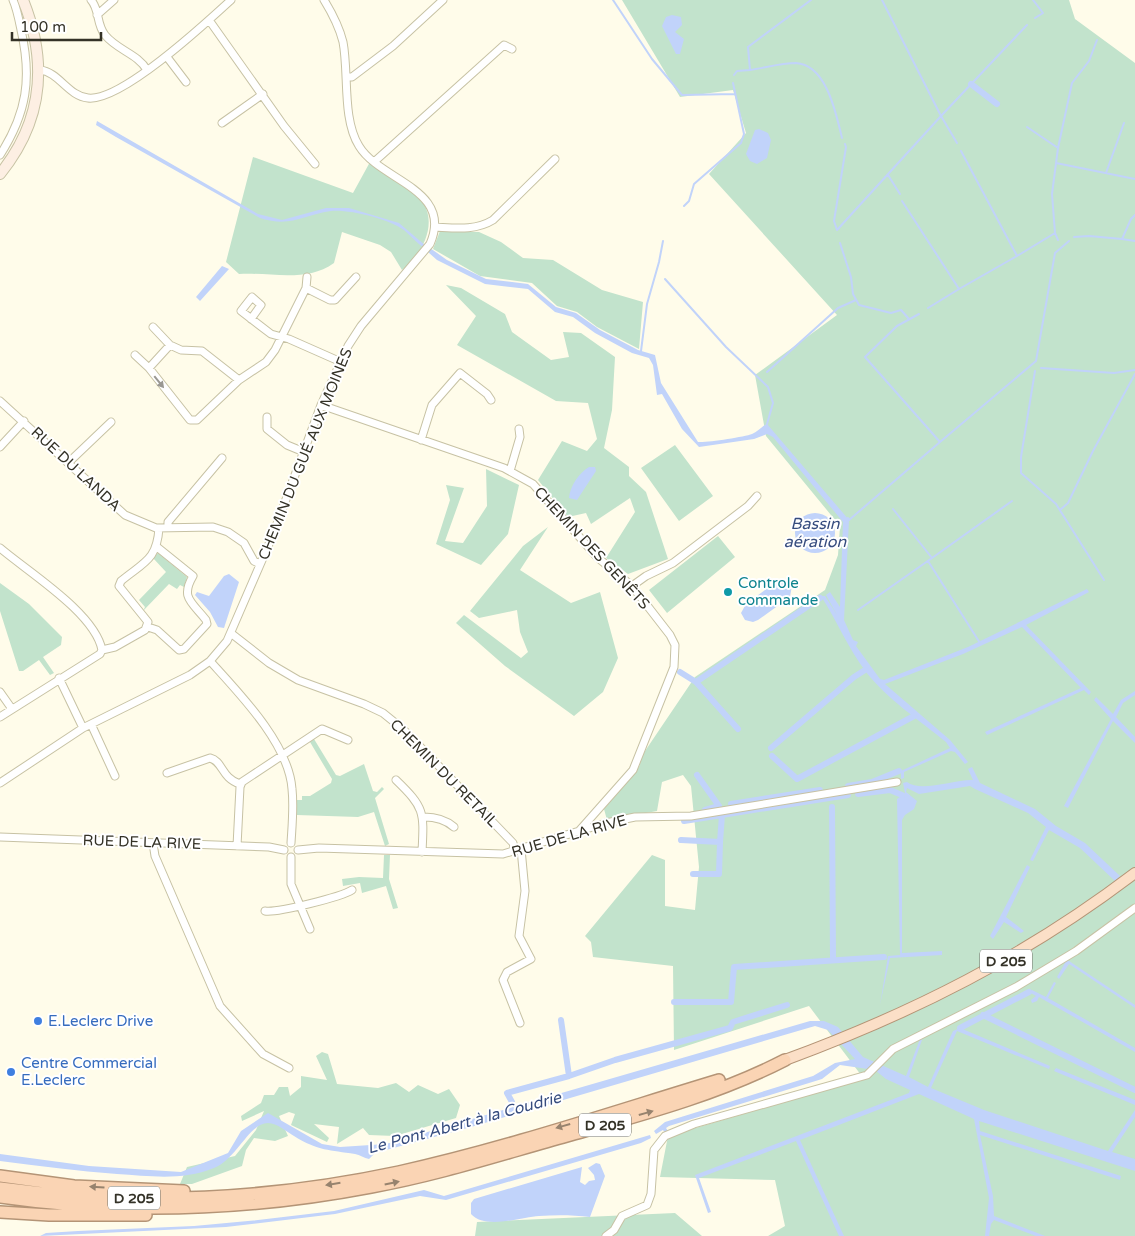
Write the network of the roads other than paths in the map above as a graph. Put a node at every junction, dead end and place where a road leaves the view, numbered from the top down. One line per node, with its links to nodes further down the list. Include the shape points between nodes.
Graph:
1 (13, 0): 18 (street, via 27,57 27,88 13,135)
2 (23, 0): 12 (main road, via 34,33)
3 (91, 0): 8 (street, via 98,9)
4 (114, 0): 8 (street)
5 (231, 0): 9 (street)
6 (324, 0): 14 (street, via 343,42)
7 (442, 0): 14 (street, via 393,46 352,77)
8 (97, 15): 13 (street, via 100,29 109,40 142,61)
9 (210, 20): 11 (street); 16 (street)
10 (512, 49): 20 (street, via 504,45)
11 (167, 56): 13 (street); 15 (street)
12 (40, 70): 13 (street, via 52,73 71,91 88,98 107,95); 22 (main road, via 34,108 26,131)
13 (147, 70)
14 (346, 77): 20 (street, via 352,130 359,147)
15 (186, 82)
16 (263, 94): 17 (street); 21 (street)
17 (222, 123)
18 (0, 155)
19 (555, 159): 23 (street, via 493,220 482,226)
20 (374, 162): 23 (street, via 419,192 428,203)
21 (315, 164)
22 (0, 174)
23 (435, 227): 32 (street, CHEMIN DU GUÉ AUX MOINES, via 430,244 361,326)
24 (307, 277): 26 (street)
25 (356, 277): 26 (street, via 335,300)
26 (306, 288): 29 (street)
27 (251, 318): 29 (street, via 271,334)
28 (153, 327): 30 (street)
29 (282, 338): 32 (street); 34 (street, via 266,362)
30 (170, 345): 33 (street); 34 (street, via 181,350 202,351)
31 (135, 354): 33 (street)
32 (341, 362): 37 (street, CHEMIN DU GUÉ AUX MOINES)
33 (148, 368): 34 (street, one-way to 34, via 192,421 197,420)
34 (239, 380)
35 (491, 400): 42 (street, via 460,373 432,405)
36 (0, 401): 39 (street, RUE DU LANDA)
37 (321, 405): 42 (street, CHEMIN DES GENÊTS); 44 (street, CHEMIN DU GUÉ AUX MOINES)
38 (267, 417): 44 (street, via 267,429)
39 (24, 421): 43 (street, RUE DU LANDA); 46 (street, RUE DU LANDA)
40 (111, 422): 46 (street)
41 (520, 429): 47 (street)
42 (421, 440): 47 (street, CHEMIN DES GENÊTS)
43 (0, 447)
44 (304, 452): 53 (street, CHEMIN DU GUÉ AUX MOINES)
45 (222, 458): 50 (street, via 168,522)
46 (68, 463): 49 (street, RUE DU LANDA, via 125,515)
47 (510, 471): 54 (street, CHEMIN DES GENÊTS, via 532,484 597,556)
48 (757, 496): 54 (street, via 673,563)
49 (159, 528): 50 (street, RUE DU LANDA); 51 (street)
50 (168, 528): 53 (street, RUE DU LANDA, via 213,527 228,532 240,540 254,561)
51 (157, 547): 55 (street, via 153,555 119,586 148,622); 55 (street, via 193,576 187,587 187,596 207,624 179,650 157,630)
52 (0, 548): 57 (street, via 73,608 96,634)
53 (260, 564): 56 (street, CHEMIN DU GUÉ AUX MOINES)
54 (632, 586): 75 (street, CHEMIN DES GENÊTS, via 670,635 674,645 674,667 633,770)
55 (148, 627): 57 (street, via 115,647)
56 (232, 634): 58 (street, CHEMIN DU GUÉ AUX MOINES); 82 (street, CHEMIN DU RETAIL, via 268,663 298,680 364,704 395,722)
57 (102, 650): 59 (street)
58 (210, 661): 63 (street, CHEMIN DU GUÉ AUX MOINES, via 177,682); 66 (street, via 247,702)
59 (59, 678): 61 (street); 64 (street)
60 (0, 692): 61 (street)
61 (12, 709): 62 (street)
62 (0, 717)
63 (91, 724): 64 (street, CHEMIN DU GUÉ AUX MOINES); 68 (street)
64 (83, 728): 71 (street, CHEMIN DU GUÉ AUX MOINES)
65 (348, 740): 66 (street, via 322,729)
66 (281, 755): 72 (street); 78 (street, via 292,790)
67 (167, 773): 72 (street, via 210,758 216,760 229,780)
68 (115, 776)
69 (396, 780): 73 (street, via 421,806)
70 (897, 782): 75 (street, RUE DE LA RIVE, via 691,816 635,817)
71 (0, 783)
72 (240, 784): 79 (street)
73 (424, 817): 74 (street); 83 (street)
74 (454, 827)
75 (579, 832): 82 (street, RUE DE LA RIVE)
76 (0, 837): 77 (street, RUE DE LA RIVE)
77 (153, 843): 79 (street, RUE DE LA RIVE); 93 (street, via 155,856 220,1006 263,1054)
78 (291, 844): 80 (street); 81 (street)
79 (237, 846): 80 (street, RUE DE LA RIVE)
80 (284, 850): 84 (street)
81 (298, 850): 83 (street, RUE DE LA RIVE); 84 (street)
82 (518, 850): 83 (street, RUE DE LA RIVE, via 486,855); 91 (street, via 525,891 519,936 531,959 507,972 503,980)
83 (422, 852)
84 (290, 857): 87 (street, via 291,884)
85 (1135, 873): 92 (main road, D 205, via 1058,928 1000,964 866,1030)
86 (352, 890): 87 (street, via 344,896)
87 (300, 905): 89 (street, via 274,912); 90 (street)
88 (1135, 908): 100 (street, via 1054,964 961,1016 893,1049 870,1073 694,1124 664,1136 654,1150 651,1194 647,1205 622,1216)
89 (265, 911)
90 (310, 929)
91 (520, 1023)
92 (785, 1060): 96 (highway, D 205, one-way to 96, via 436,1163 339,1183); 98 (highway, D 205, one-way to 92, via 372,1187 455,1168 662,1109)
93 (289, 1068)
94 (0, 1176): 96 (highway, one-way to 94, via 129,1190)
95 (0, 1188): 96 (highway, D 205, via 84,1197 132,1198 201,1198)
96 (268, 1193)
97 (0, 1198): 98 (highway, D 205, via 118,1207)
98 (256, 1203): 99 (highway, via 240,1210 158,1215)
99 (0, 1212)
100 (606, 1236)

